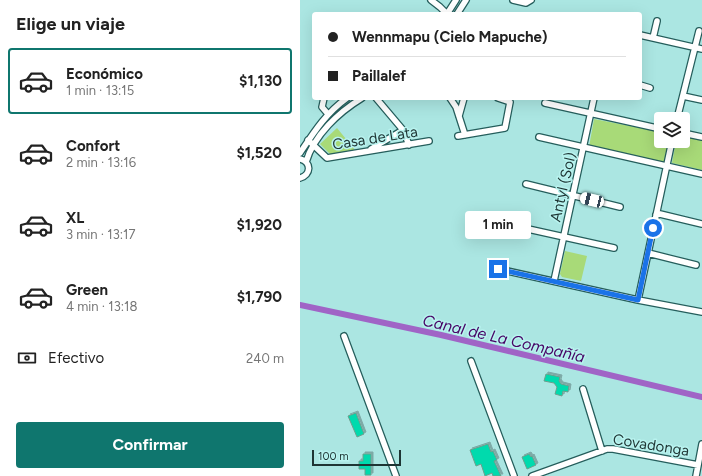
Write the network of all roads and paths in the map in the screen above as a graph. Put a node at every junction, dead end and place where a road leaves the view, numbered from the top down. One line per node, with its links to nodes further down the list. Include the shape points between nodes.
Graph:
1 (431, 0): 6 (street)
2 (456, 0): 7 (street)
3 (466, 0): 8 (street)
4 (513, 0): 5 (street, via 526,3)
5 (531, 0)
6 (445, 12)
7 (448, 12)
8 (458, 12)
9 (657, 21): 12 (street)
10 (699, 31): 13 (street)
11 (642, 35): 12 (street)
12 (653, 38): 13 (street)
13 (695, 48): 14 (street); 17 (street)
14 (702, 49)
15 (642, 86): 16 (street)
16 (650, 88)
17 (683, 96): 26 (street); 28 (street)
18 (324, 100): 29 (street, via 322,107)
19 (345, 100): 29 (street)
20 (359, 100): 42 (street, via 338,115)
21 (378, 100): 33 (street)
22 (451, 100): 31 (street)
23 (463, 100): 31 (street)
24 (504, 100): 35 (street, via 510,102 505,129)
25 (594, 100): 30 (street, Antyl (Sol))
26 (702, 100)
27 (545, 103): 30 (street)
28 (679, 112)
29 (328, 114): 39 (street)
30 (591, 114): 32 (street); 43 (street, Antyl (Sol))
31 (459, 116): 35 (street)
32 (654, 128)
33 (403, 130): 41 (street); 45 (street)
34 (690, 134): 38 (street)
35 (464, 135): 36 (street)
36 (458, 136)
37 (539, 137): 43 (street)
38 (702, 137)
39 (308, 140): 42 (street, Casa de Lata); 46 (street)
40 (430, 141): 41 (street, Casa de Lata)
41 (410, 144): 45 (street, Casa de Lata)
42 (314, 145): 45 (street, Casa de Lata, via 327,158); 48 (street)
43 (584, 147): 49 (street); 53 (street, Antyl (Sol))
44 (670, 148): 49 (street)
45 (368, 151)
46 (300, 153)
47 (300, 159): 48 (street)
48 (306, 162): 51 (street, via 309,167 308,173)
49 (666, 166): 50 (street); 55 (street)
50 (702, 174)
51 (300, 178)
52 (526, 184): 53 (street)
53 (573, 195): 54 (street); 58 (street, Antyl (Sol))
54 (620, 207)
55 (656, 215): 56 (street); 60 (street)
56 (702, 224)
57 (519, 227): 58 (street)
58 (564, 237): 59 (street); 63 (street, Antyl (Sol))
59 (614, 248)
60 (648, 253): 61 (street); 64 (street)
61 (696, 265)
62 (498, 269): 63 (street)
63 (554, 281): 64 (street)
64 (638, 300): 65 (street)
65 (702, 312)
66 (344, 336): 72 (street)
67 (472, 361): 73 (street)
68 (583, 389): 70 (street)
69 (702, 444): 71 (street)
70 (602, 451): 71 (street, Covadonga, via 613,448); 74 (street, Covadonga)
71 (698, 465): 75 (street)
72 (396, 476)
73 (514, 476)
74 (532, 476)
75 (696, 476)

